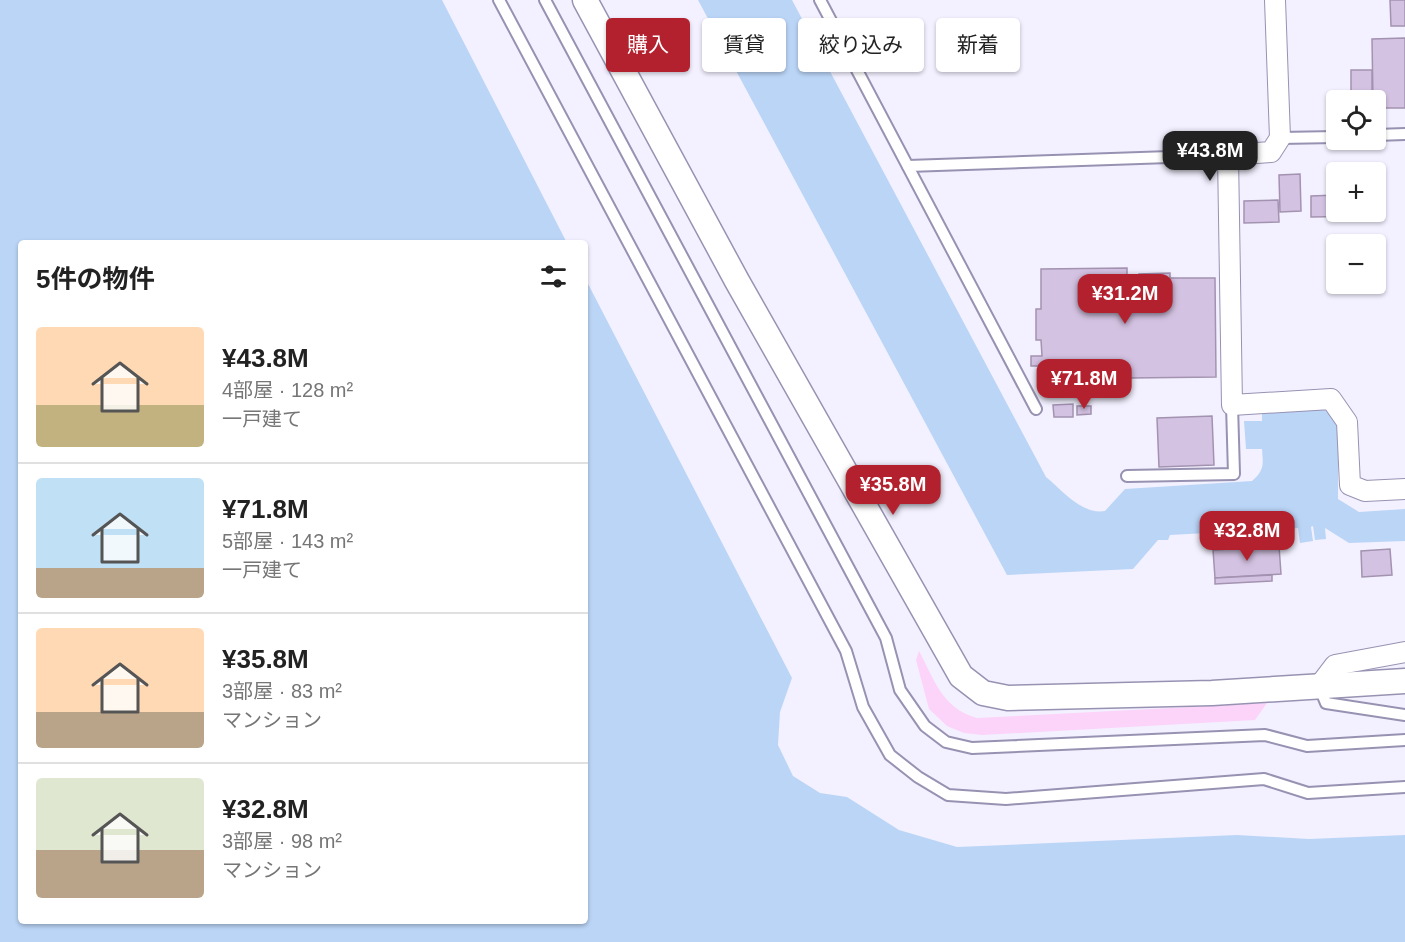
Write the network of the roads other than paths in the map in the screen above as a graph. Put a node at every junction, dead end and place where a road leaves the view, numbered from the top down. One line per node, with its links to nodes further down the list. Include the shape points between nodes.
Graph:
1 (499, 0): 21 (lane, via 846,651 863,707 890,755 948,795 1006,799 1264,779 1308,793)
2 (545, 0): 20 (lane, via 886,638 900,690 925,726 946,742 972,748 1265,735 1307,746)
3 (585, 0): 18 (street, via 737,281 961,676 983,693 1008,698)
4 (820, 0): 11 (lane)
5 (1275, 0): 9 (street)
6 (1405, 134): 7 (lane)
7 (1386, 135)
8 (1326, 136): 9 (lane)
9 (1280, 138): 10 (street, via 1271,152)
10 (1228, 155): 11 (lane); 12 (street)
11 (908, 166): 13 (lane)
12 (1233, 405): 14 (lane, via 1234,474); 15 (street, via 1330,399 1347,422 1350,485 1365,491)
13 (1036, 409)
14 (1127, 476)
15 (1405, 489)
16 (1405, 652): 18 (street, via 1335,665)
17 (1405, 681): 18 (street)
18 (1320, 686): 19 (lane, via 1326,703)
19 (1405, 715)
20 (1405, 740)
21 (1405, 788)

